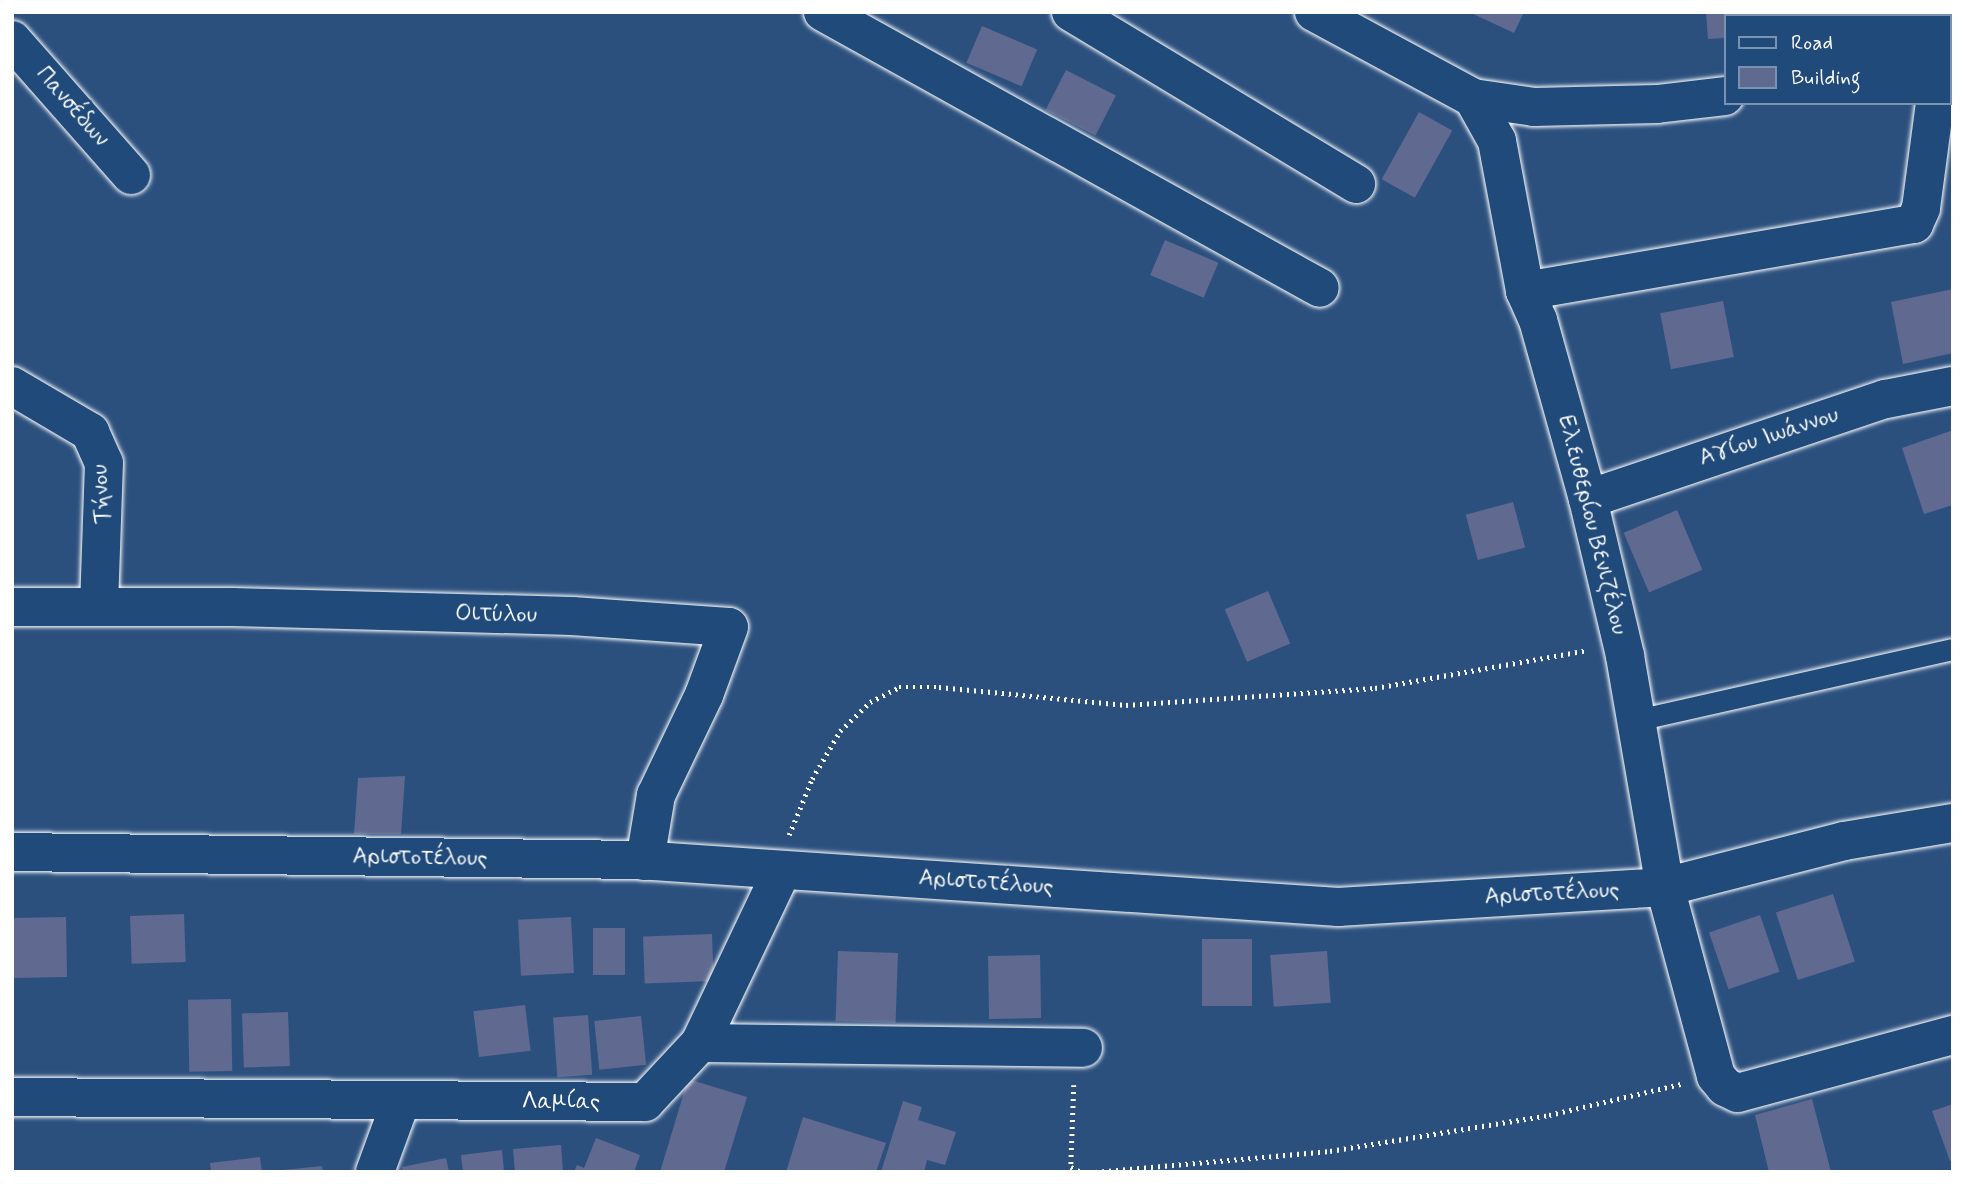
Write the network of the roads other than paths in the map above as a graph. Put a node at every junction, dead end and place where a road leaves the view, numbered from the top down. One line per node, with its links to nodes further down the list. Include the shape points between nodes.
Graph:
1 (822, 12): 10 (street)
2 (1071, 12): 9 (street)
3 (1314, 12): 6 (street)
4 (12, 40): 8 (street, Πανσέδων)
5 (1724, 96): 6 (street, via 1657,104 1534,107)
6 (1473, 98): 11 (street, Ελ.ευθερίου Βενιζέλου, via 1497,142)
7 (1935, 105): 11 (street, via 1922,208 1914,224)
8 (131, 175)
9 (1356, 184)
10 (1320, 288)
11 (1525, 291): 14 (street, Ελ.ευθερίου Βενιζέλου, via 1538,320)
12 (12, 386): 16 (street, Τήνου, via 90,432 104,463)
13 (1953, 386): 14 (street, Αγίου Ιωάννου, via 1886,399)
14 (1588, 499): 18 (street, Ελ.ευθερίου Βενιζέλου)
15 (12, 607): 16 (street, Οιτύλου)
16 (99, 607): 21 (street, Οιτύλου, via 572,616 729,627 704,695 656,795)
17 (1951, 649): 18 (lane)
18 (1637, 720): 23 (street, Ελ.ευθερίου Βενιζέλου)
19 (1953, 823): 23 (street, Αριστοτέλους, via 1844,841)
20 (12, 852): 21 (street, Αριστοτέλους)
21 (645, 861): 22 (street, Αριστοτέλους)
22 (782, 870): 23 (street, Αριστοτέλους, via 1338,907); 25 (street, Λαμίας)
23 (1665, 887): 24 (street, Ελ.ευθερίου Βενιζέλου, via 1716,1076 1725,1087 1738,1093 1770,1087)
24 (1953, 1035)
25 (700, 1043): 26 (street); 28 (street, Λαμίας, via 645,1102)
26 (1083, 1048)
27 (12, 1097): 28 (street, Λαμίας)
28 (401, 1101): 29 (street)
29 (375, 1172)

